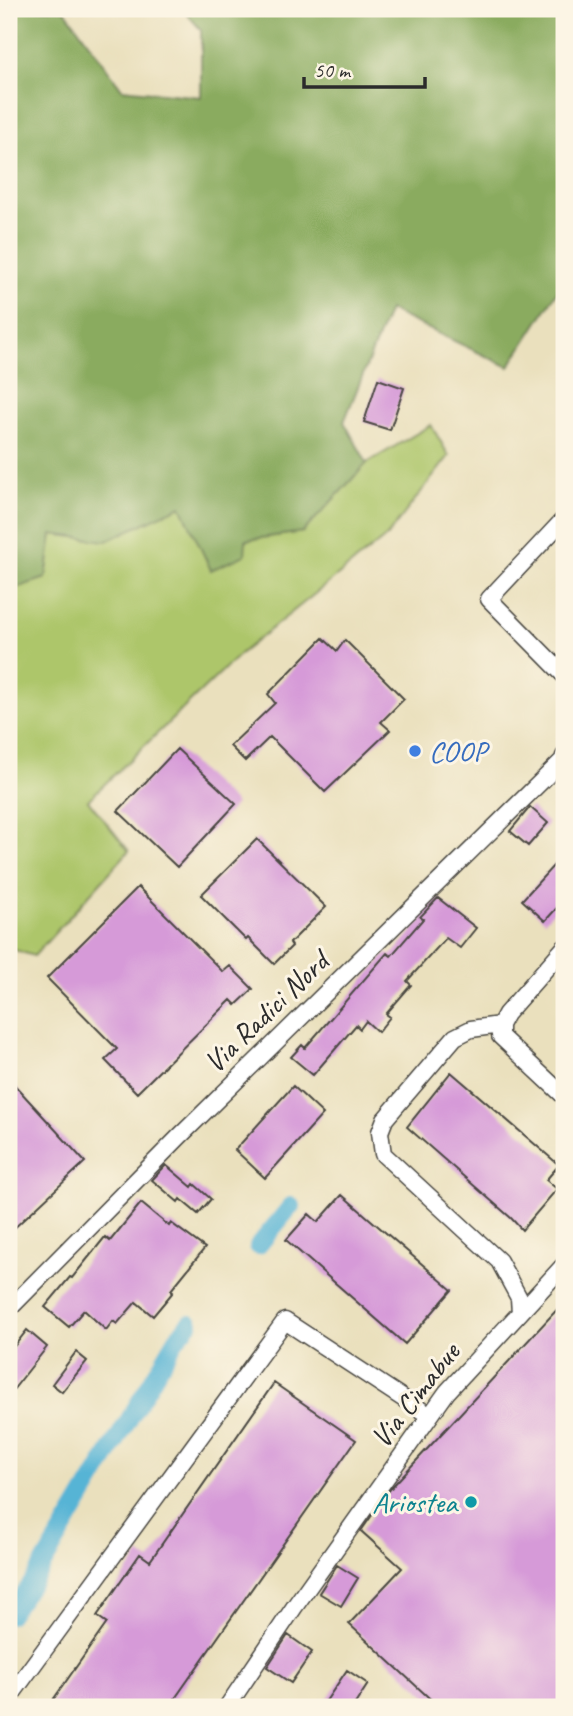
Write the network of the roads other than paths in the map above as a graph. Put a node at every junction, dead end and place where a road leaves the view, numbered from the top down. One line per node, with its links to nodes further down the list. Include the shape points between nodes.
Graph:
1 (564, 519): 2 (street, via 489,599)
2 (564, 675)
3 (564, 757): 8 (street, Via Radici Nord)
4 (564, 948): 5 (street)
5 (500, 1025): 6 (street, via 500,1035); 9 (street, via 454,1037 385,1119 380,1132 383,1154 499,1261 519,1298)
6 (564, 1096)
7 (564, 1265): 9 (street, Via Cimabue)
8 (9, 1309)
9 (520, 1313): 10 (street, Via Cimabue)
10 (430, 1416): 11 (street, via 285,1321); 12 (street, Via Cimabue)
11 (9, 1698)
12 (227, 1707)

